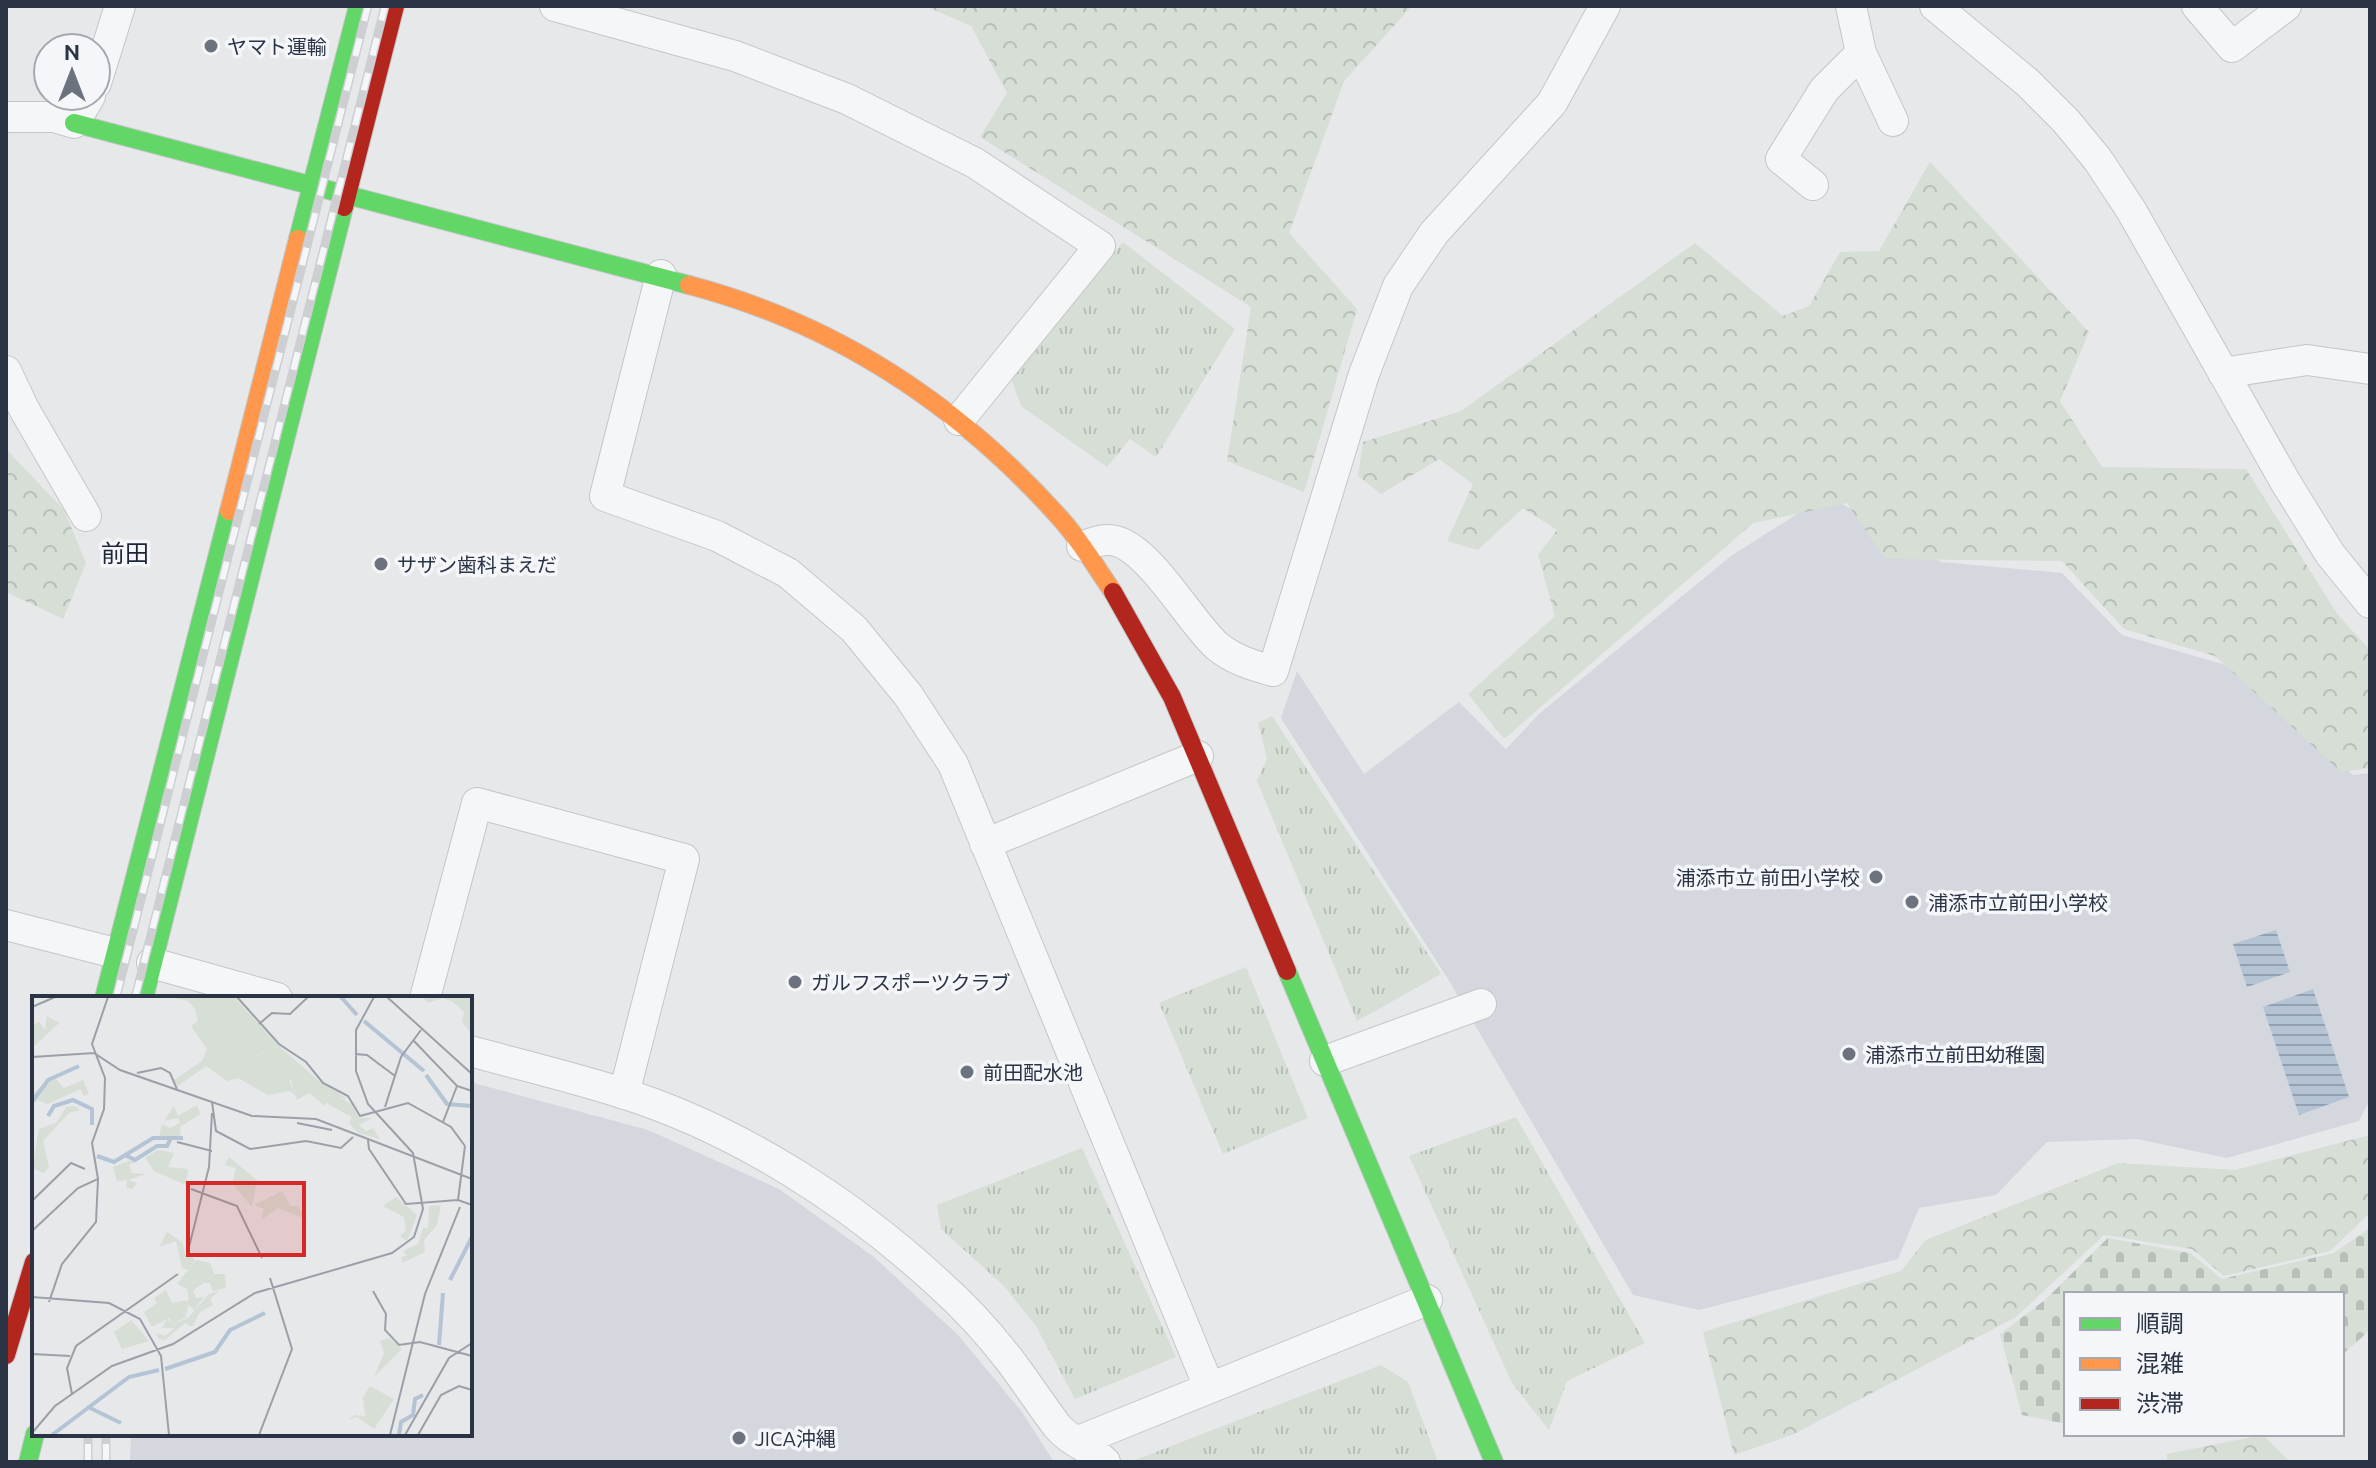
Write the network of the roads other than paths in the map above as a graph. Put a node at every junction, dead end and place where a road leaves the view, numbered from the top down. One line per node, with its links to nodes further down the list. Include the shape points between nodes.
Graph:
1 (120, 6): 11 (street)
2 (358, 6): 18 (street)
3 (395, 6): 19 (street)
4 (555, 6): 10 (street)
5 (1605, 6): 26 (street, via 1552,103 1434,233 1398,286 1364,374 1273,671 1242,662 1217,646 1153,567 1131,549 1109,539)
6 (1851, 6): 12 (street)
7 (1935, 6): 23 (street, via 2028,83 2098,160)
8 (2197, 6): 9 (street, via 2232,47)
9 (2286, 6)
10 (631, 16): 24 (street, via 847,99 975,163 1100,246)
11 (112, 32)
12 (1861, 53): 15 (street); 17 (street, via 1824,90 1781,159)
13 (81, 112): 16 (street)
14 (6, 117): 16 (street, via 54,117)
15 (1893, 121)
16 (74, 123): 18 (street)
17 (1813, 185)
18 (312, 187): 19 (street); 31 (street)
19 (347, 197): 20 (street); 32 (street)
20 (661, 275): 24 (street, via 826,336 881,364); 29 (street, via 605,496 717,536 788,573 854,629 908,695 953,764)
21 (2370, 369): 23 (street, via 2307,360)
22 (6, 371): 25 (street)
23 (2223, 373): 27 (street, via 2330,554)
24 (959, 420): 26 (street, via 1028,483)
25 (86, 516)
26 (1082, 546): 28 (street, via 1144,644)
27 (2370, 603)
28 (1198, 756): 29 (street); 39 (street)
29 (985, 844): 44 (street)
30 (6, 925): 31 (street)
31 (115, 953): 33 (street)
32 (152, 963): 34 (street); 35 (street)
33 (104, 996)
34 (144, 996)
35 (270, 996)
36 (426, 996): 40 (street, via 477,803 684,859)
37 (1481, 1004): 39 (street)
38 (472, 1052): 40 (street)
39 (1325, 1061): 42 (street)
40 (624, 1094): 46 (street, via 778,1164 863,1220 976,1320 1059,1428)
41 (32, 1269): 43 (street)
42 (1427, 1300): 44 (street); 49 (street)
43 (6, 1355)
44 (1209, 1387): 46 (street)
45 (34, 1436): 47 (street)
46 (1076, 1442): 48 (street)
47 (28, 1462)
48 (1105, 1462)
49 (1494, 1462)

